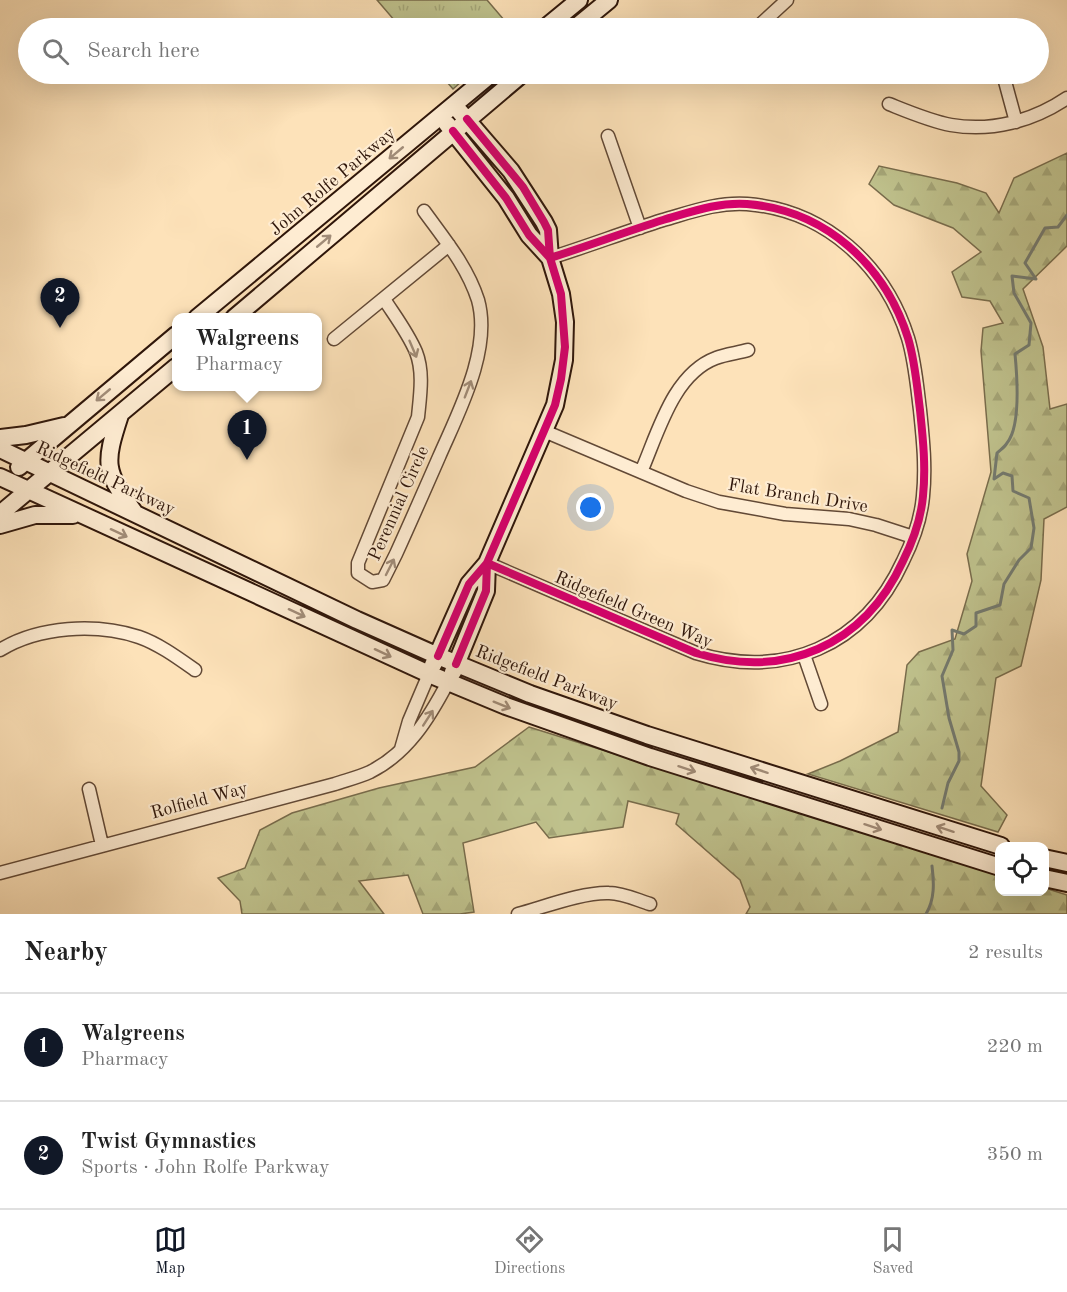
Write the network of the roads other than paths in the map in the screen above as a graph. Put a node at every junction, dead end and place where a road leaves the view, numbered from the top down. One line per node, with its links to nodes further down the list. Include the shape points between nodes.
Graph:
1 (579, 0): 4 (main road)
2 (609, 0): 5 (main road)
3 (787, 0): 6 (street)
4 (557, 18)
5 (587, 18)
6 (767, 18)
7 (479, 84): 12 (main road, John Rolfe Parkway)
8 (510, 84): 13 (main road)
9 (1006, 84): 14 (street)
10 (1067, 98): 14 (street)
11 (889, 104): 14 (street, via 949,125 994,126)
12 (448, 110): 13 (main road); 15 (main road); 22 (main road, John Rolfe Parkway, one-way to 22)
13 (467, 119): 15 (main road); 20 (main road, via 535,205 548,230)
14 (1016, 122)
15 (453, 131): 20 (main road); 23 (main road, one-way to 15)
16 (608, 136): 18 (street)
17 (424, 211): 19 (street, Perennial Circle)
18 (640, 228): 20 (street, Ridgefield Green Way); 42 (street, Ridgefield Green Way, via 704,207 762,206 809,220 855,250 887,290 903,322 912,354 925,459 923,496)
19 (448, 245): 21 (street); 21 (street, Perennial Circle, one-way to 19, via 416,353 421,378 418,417 358,563 358,573 372,582 383,580 396,554 470,385 478,356 478,303 464,266)
20 (550, 258): 30 (main road, via 561,294 565,347 555,405)
21 (384, 299): 25 (street)
22 (203, 313)
23 (240, 313)
24 (172, 338): 29 (main road, one-way to 29)
25 (334, 339)
26 (748, 350): 34 (street, via 708,361 682,383)
27 (172, 371): 28 (main road)
28 (121, 413): 35 (main road); 38 (main road, via 109,465 116,486)
29 (68, 425): 31 (main road); 33 (main road)
30 (544, 431): 34 (street, Flat Branch Drive); 43 (main road)
31 (0, 438)
32 (0, 449): 33 (main road, Ridgefield Parkway)
33 (25, 461): 35 (main road, Ridgefield Parkway); 36 (main road)
34 (641, 472): 42 (street, Flat Branch Drive, via 731,504 785,514 849,519)
35 (50, 473): 37 (main road); 38 (main road, Ridgefield Parkway)
36 (2, 480): 37 (main road)
37 (28, 490): 39 (main road); 40 (main road)
38 (135, 513): 46 (main road, Ridgefield Parkway)
39 (0, 514)
40 (81, 515): 41 (main road, via 35,515); 49 (main road, one-way to 49)
41 (0, 525)
42 (913, 537): 45 (street, Ridgefield Green Way, via 896,576 873,610 839,639)
43 (487, 562): 45 (street, Ridgefield Green Way, via 716,659 765,663); 46 (main road, via 469,584); 47 (main road, Rolfield Way, via 486,591)
44 (0, 650): 48 (street, via 34,634 111,631 141,638)
45 (804, 655): 51 (street)
46 (438, 656): 47 (main road, Ridgefield Parkway); 49 (main road)
47 (456, 664): 50 (main road, Rolfield Way); 54 (main road, Ridgefield Parkway, one-way to 47, via 607,722)
48 (195, 670)
49 (429, 674): 50 (main road); 52 (street)
50 (448, 682): 52 (street, Rolfield Way, one-way to 50, via 428,719); 58 (main road, one-way to 58, via 601,741)
51 (821, 704)
52 (401, 750): 55 (street, Rolfield Way, via 370,772 335,784)
53 (89, 789): 55 (street)
54 (995, 844)
55 (102, 845): 59 (street, Rolfield Way)
56 (1049, 859): 57 (main road)
57 (1067, 863)
58 (995, 866)
59 (0, 873)
60 (1049, 879): 61 (main road)
61 (1067, 883)
62 (650, 904): 63 (street, via 607,892)
63 (518, 914)

